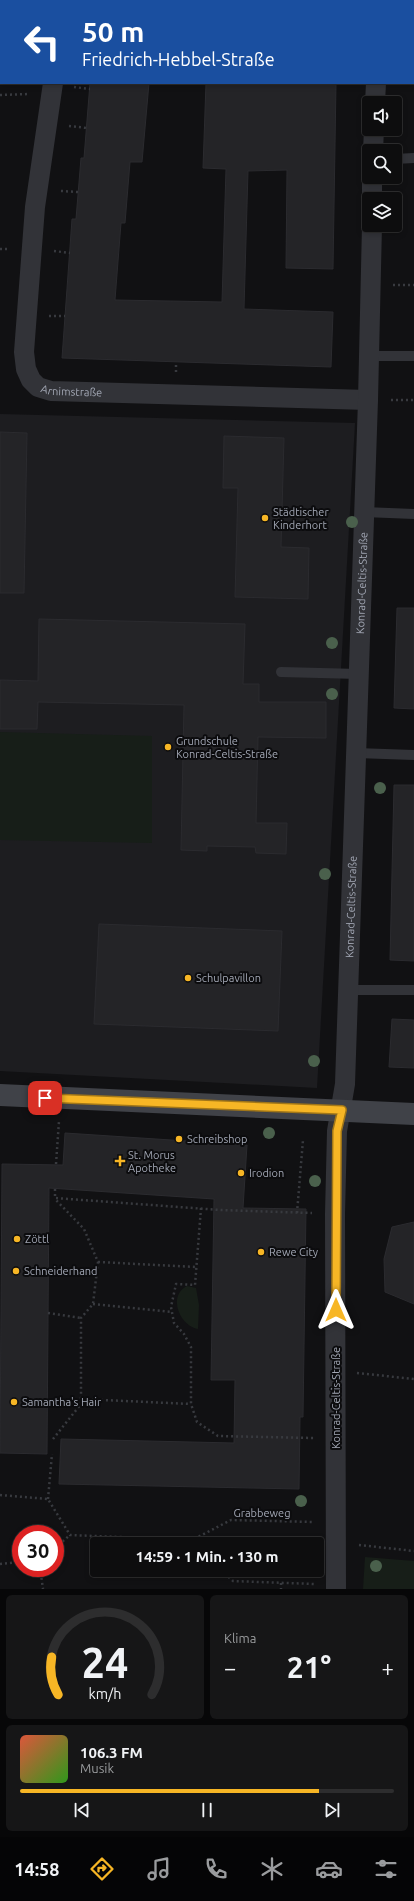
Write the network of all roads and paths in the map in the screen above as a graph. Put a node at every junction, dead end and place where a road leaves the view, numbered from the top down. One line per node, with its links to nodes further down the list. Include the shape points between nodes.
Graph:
1 (376, 84): 4 (street)
2 (52, 90): 3 (path); 12 (street, Arnimstraße, via 35,207 24,352 26,369 38,387 51,391)
3 (0, 95)
4 (375, 96)
5 (414, 158): 6 (lane)
6 (402, 159)
7 (372, 232): 10 (street, Konrad-Celtis-Straße)
8 (52, 316): 9 (path)
9 (65, 316)
10 (368, 356): 11 (lane); 12 (street, Konrad-Celtis-Straße)
11 (414, 356)
12 (368, 400): 13 (street, Konrad-Celtis-Straße)
13 (364, 512): 14 (lane); 16 (street, Konrad-Celtis-Straße)
14 (414, 514)
15 (282, 672): 16 (lane)
16 (359, 674): 17 (street, Konrad-Celtis-Straße)
17 (356, 754): 18 (lane); 19 (street, Konrad-Celtis-Straße)
18 (414, 754)
19 (348, 990): 20 (lane); 23 (street, Konrad-Celtis-Straße)
20 (414, 990)
21 (0, 1095): 22 (street)
22 (60, 1099): 23 (street); 26 (path)
23 (342, 1110): 24 (street); 31 (street, Konrad-Celtis-Straße, via 337,1131)
24 (414, 1114)
25 (303, 1140): 30 (path)
26 (56, 1164)
27 (55, 1189): 28 (path)
28 (54, 1198): 29 (path); 32 (path, via 84,1229)
29 (201, 1208): 30 (path); 33 (path)
30 (297, 1213): 31 (path)
31 (335, 1214): 38 (street, Konrad-Celtis-Straße)
32 (98, 1262): 33 (path); 34 (path)
33 (196, 1267): 35 (path, via 194,1285 176,1284)
34 (93, 1304): 35 (path); 37 (path)
35 (172, 1312): 41 (path, via 174,1323 191,1346)
36 (48, 1313): 37 (path)
37 (82, 1318): 40 (path)
38 (336, 1371): 39 (path); 42 (street, Konrad-Celtis-Straße)
39 (414, 1379)
40 (81, 1399): 41 (path); 43 (path, via 80,1404)
41 (191, 1404): 42 (path, via 197,1422 218,1436)
42 (336, 1438): 52 (street, Konrad-Celtis-Straße)
43 (53, 1439)
44 (52, 1454): 46 (path)
45 (0, 1495): 46 (path)
46 (48, 1499): 48 (path)
47 (312, 1522): 50 (path, Grabbeweg, via 231,1520)
48 (70, 1535): 49 (path, Grabbeweg); 51 (path)
49 (119, 1537)
50 (198, 1537)
51 (64, 1540)
52 (336, 1543): 53 (path); 62 (street, Konrad-Celtis-Straße)
53 (414, 1550)
54 (12, 1563): 55 (path)
55 (0, 1564)
56 (41, 1577): 60 (path)
57 (229, 1577): 58 (path, via 233,1581)
58 (281, 1583): 59 (path); 61 (path)
59 (314, 1584)
60 (43, 1589)
61 (281, 1589)
62 (336, 1589)

